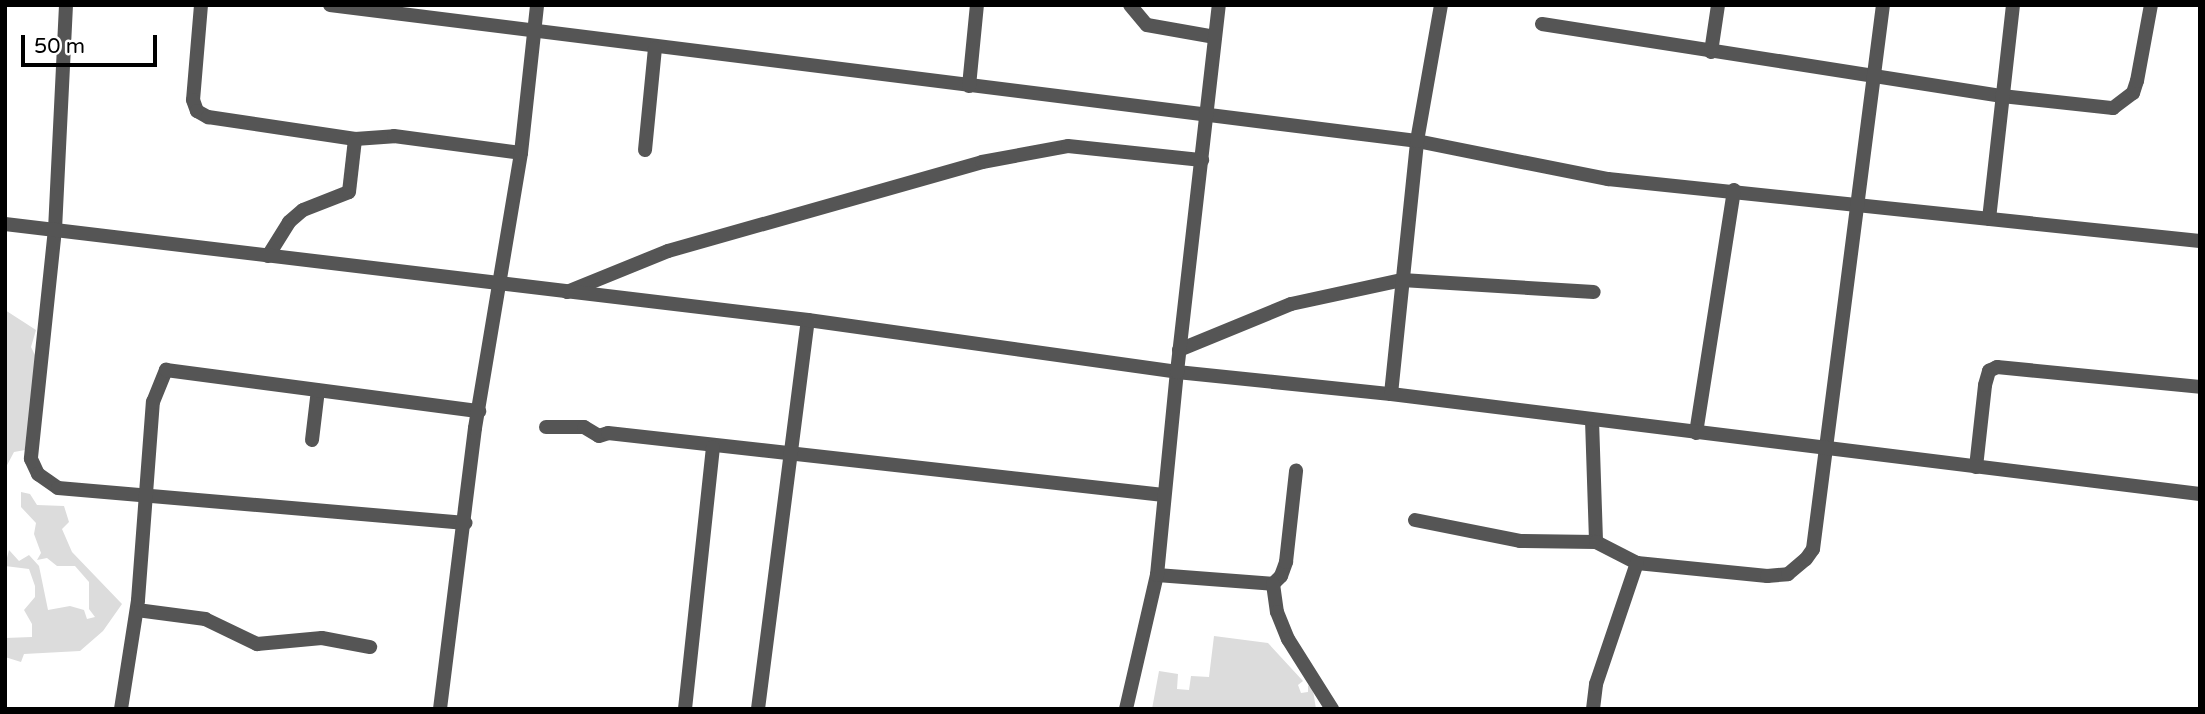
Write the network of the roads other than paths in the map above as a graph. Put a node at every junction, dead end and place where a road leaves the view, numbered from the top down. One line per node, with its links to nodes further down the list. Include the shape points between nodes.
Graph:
1 (66, 5): 32 (street)
2 (201, 5): 23 (street, via 193,100 197,111 208,117)
3 (330, 5): 13 (street)
4 (537, 5): 15 (street)
5 (977, 5): 20 (street)
6 (1130, 5): 16 (street, via 1147,25)
7 (1219, 5): 16 (street)
8 (1441, 5): 24 (street)
9 (1718, 5): 18 (street)
10 (1883, 5): 19 (street)
11 (2013, 5): 21 (street)
12 (2151, 5): 21 (street, via 2133,93 2113,108)
13 (415, 10): 15 (street)
14 (1542, 24): 18 (street)
15 (534, 33): 17 (street); 26 (street)
16 (1215, 37): 22 (street)
17 (655, 48): 20 (street); 25 (street)
18 (1711, 52): 19 (street)
19 (1874, 77): 21 (street); 29 (street)
20 (969, 86): 22 (street)
21 (2002, 96): 30 (street)
22 (1206, 117): 24 (street); 27 (street)
23 (355, 139): 26 (street, via 394,136); 34 (street, via 349,192 303,210 289,222)
24 (1417, 141): 28 (street, via 1608,179); 35 (street)
25 (645, 150)
26 (521, 153): 36 (street)
27 (1202, 160): 37 (street, via 1068,146 982,162 668,251); 40 (street)
28 (1734, 190): 29 (street); 48 (street)
29 (1859, 205): 30 (street); 51 (street)
30 (1989, 219): 33 (street)
31 (5, 224): 32 (street)
32 (55, 229): 34 (street); 55 (street, via 32,459 38,474 58,488)
33 (2200, 242)
34 (268, 256): 36 (street)
35 (1402, 280): 38 (street); 40 (street, via 1291,304); 44 (street)
36 (501, 284): 37 (street); 45 (street)
37 (567, 292): 39 (street)
38 (1594, 292)
39 (808, 320): 41 (street); 52 (street)
40 (1179, 350): 41 (street)
41 (1177, 373): 44 (street); 57 (street)
42 (2200, 387): 53 (street, via 1997,367 1989,371 1984,385)
43 (317, 390): 45 (street); 49 (street); 55 (street, via 166,370 153,402)
44 (1391, 394): 46 (street)
45 (479, 411): 59 (street)
46 (1592, 420): 48 (street); 60 (street)
47 (546, 427): 50 (street, via 584,427 599,436 608,433)
48 (1696, 433): 51 (street)
49 (312, 440)
50 (713, 447): 52 (street); 68 (street)
51 (1824, 449): 53 (street); 61 (street, via 1813,549 1788,574)
52 (789, 455): 57 (street); 69 (street)
53 (1976, 467): 56 (street)
54 (1296, 471): 63 (street, via 1286,562 1282,576)
55 (148, 493): 59 (street); 64 (street)
56 (2200, 494)
57 (1164, 495): 62 (street)
58 (1415, 520): 60 (street, via 1520,541)
59 (465, 523): 67 (street)
60 (1596, 542): 61 (street)
61 (1637, 563): 72 (street, via 1596,684)
62 (1157, 575): 63 (street); 70 (street)
63 (1273, 584): 71 (street, via 1276,612 1287,639)
64 (137, 610): 65 (street, via 205,619 257,645 322,638); 66 (street)
65 (370, 647)
66 (121, 709)
67 (440, 709)
68 (684, 709)
69 (758, 709)
70 (1126, 709)
71 (1332, 709)
72 (1593, 709)

